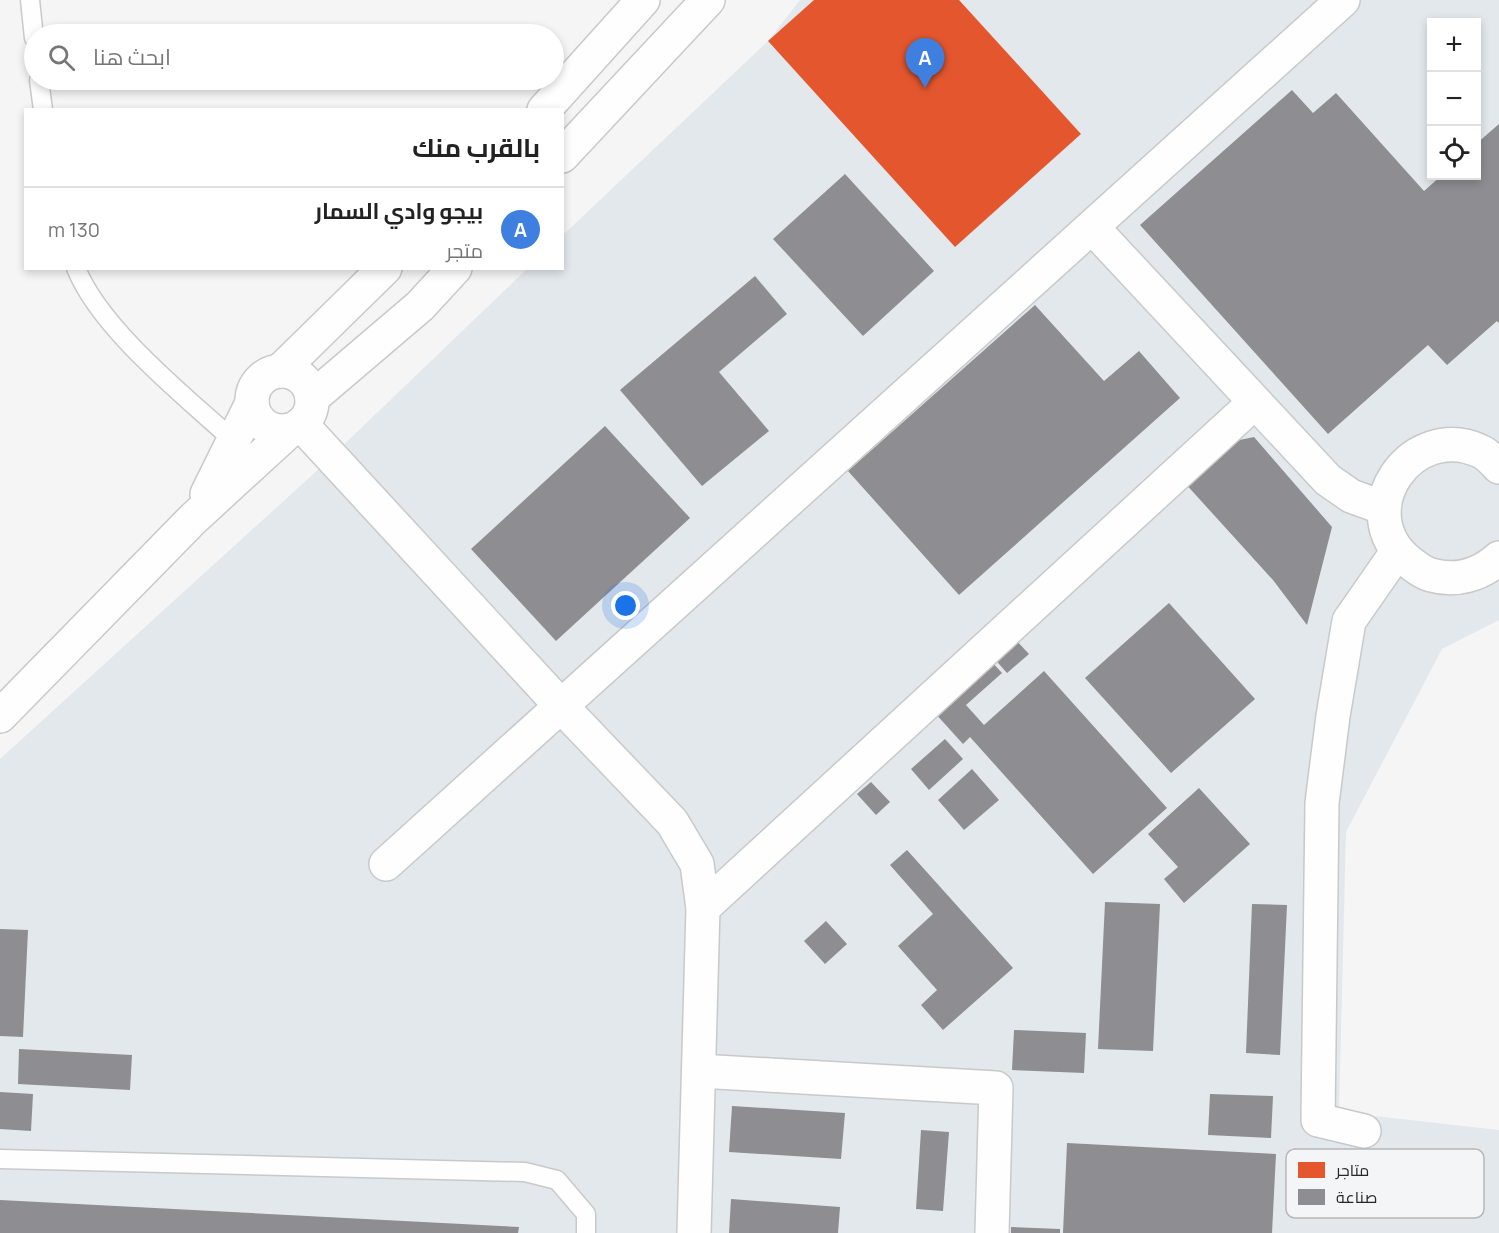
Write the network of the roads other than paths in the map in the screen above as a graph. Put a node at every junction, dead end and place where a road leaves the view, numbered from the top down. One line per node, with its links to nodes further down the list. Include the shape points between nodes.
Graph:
1 (30, 0): 5 (lane)
2 (643, 0): 6 (street)
3 (708, 0): 11 (street)
4 (1343, 0): 12 (street)
5 (33, 24)
6 (564, 88)
7 (40, 90): 9 (lane)
8 (562, 90): 10 (street)
9 (43, 108)
10 (546, 108)
11 (564, 154)
12 (1092, 227): 17 (street); 26 (street)
13 (77, 270): 20 (lane, via 83,285 119,333)
14 (383, 270): 16 (street)
15 (453, 270): 19 (street)
16 (280, 371): 18 (street, via 262,378); 19 (street, via 298,374 305,381)
17 (1255, 402): 22 (street, via 1328,480 1351,496); 29 (street)
18 (252, 403): 19 (street, via 259,420 275,430); 20 (street)
19 (301, 417): 23 (street); 26 (street)
20 (234, 441): 23 (street)
21 (1494, 452): 22 (street, via 1461,445 1437,446 1416,454 1398,470)
22 (1384, 508): 24 (street, via 1387,532)
23 (193, 519): 27 (street)
24 (1397, 552): 25 (street, via 1421,572 1443,578 1466,577); 31 (street, via 1348,621 1322,803 1318,1120)
25 (1499, 559)
26 (561, 706): 28 (street); 29 (street, via 672,822 697,864)
27 (0, 716)
28 (386, 864)
29 (703, 908): 30 (street)
30 (699, 1071): 34 (street); 35 (street, via 996,1088)
31 (1364, 1131)
32 (0, 1159): 33 (lane, via 525,1172 557,1180 586,1214)
33 (586, 1233)
34 (694, 1233)
35 (992, 1233)

